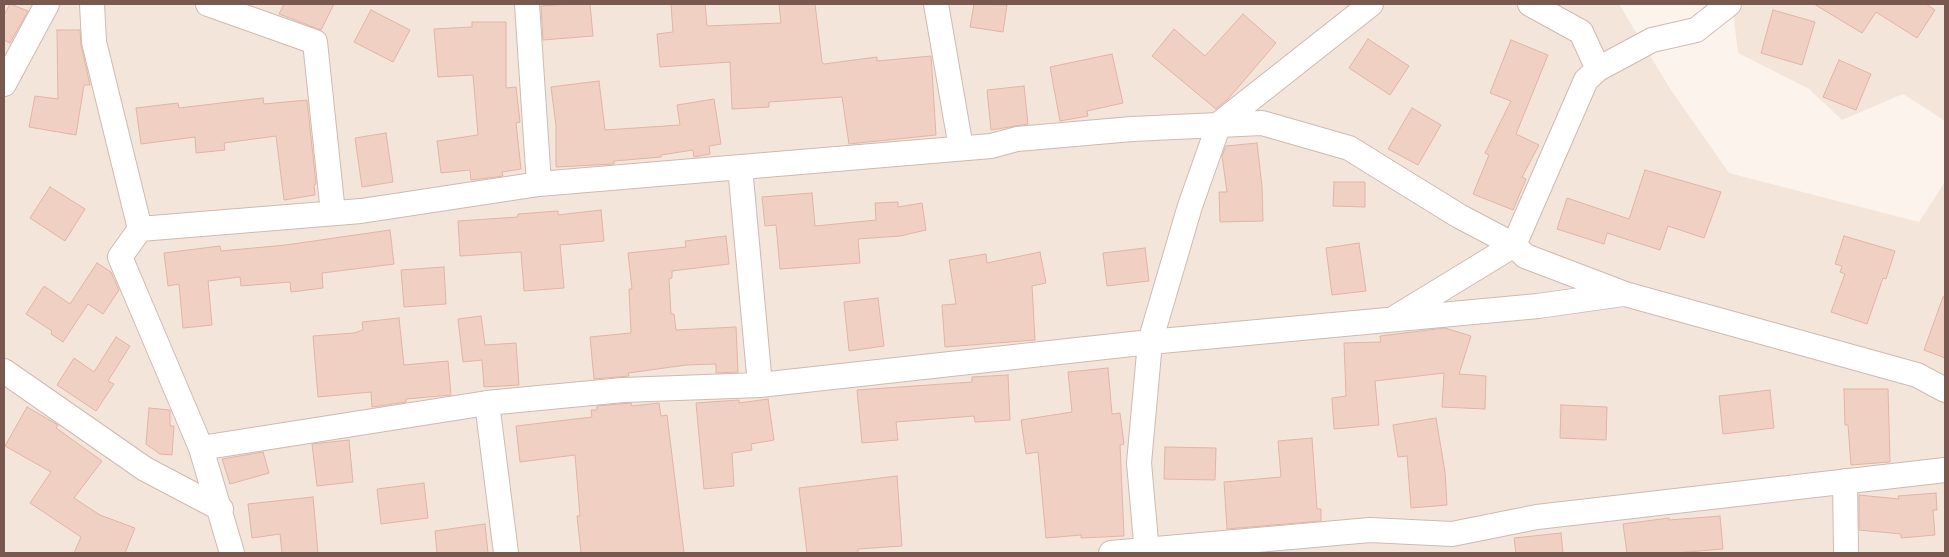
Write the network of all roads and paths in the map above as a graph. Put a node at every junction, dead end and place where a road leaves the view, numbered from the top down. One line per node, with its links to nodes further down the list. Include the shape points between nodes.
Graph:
1 (47, 4): 10 (street)
2 (92, 4): 16 (street, via 94,42)
3 (208, 4): 15 (street, via 315,42)
4 (527, 4): 14 (street)
5 (936, 4): 12 (street)
6 (1371, 4): 11 (street)
7 (1530, 4): 9 (street, via 1581,32)
8 (1729, 4): 9 (street, via 1696,30 1652,40)
9 (1598, 69): 17 (street, via 1586,80)
10 (5, 78)
11 (1219, 124): 12 (street, via 1016,139 991,146); 17 (street, via 1262,123 1349,148 1459,216); 20 (street, via 1190,206)
12 (961, 148): 13 (street)
13 (740, 167): 14 (street); 22 (street)
14 (539, 184): 15 (street)
15 (333, 213): 16 (street)
16 (140, 229): 25 (street, via 120,257)
17 (1514, 245): 18 (street, via 1525,256); 19 (street)
18 (1625, 294): 19 (street); 23 (street, via 1917,375)
19 (1392, 320): 20 (street)
20 (1150, 342): 22 (street); 29 (street, via 1139,464)
21 (4, 371): 28 (street, via 145,469)
22 (760, 385): 24 (street, via 623,390)
23 (1945, 390)
24 (487, 403): 25 (street); 31 (street)
25 (201, 448): 28 (street)
26 (1945, 470): 27 (street)
27 (1845, 481): 29 (street, via 1537,517 1452,534 1370,530); 33 (street)
28 (221, 509): 30 (street)
29 (1146, 552): 32 (street)
30 (232, 553)
31 (506, 553)
32 (1111, 553)
33 (1846, 553)

